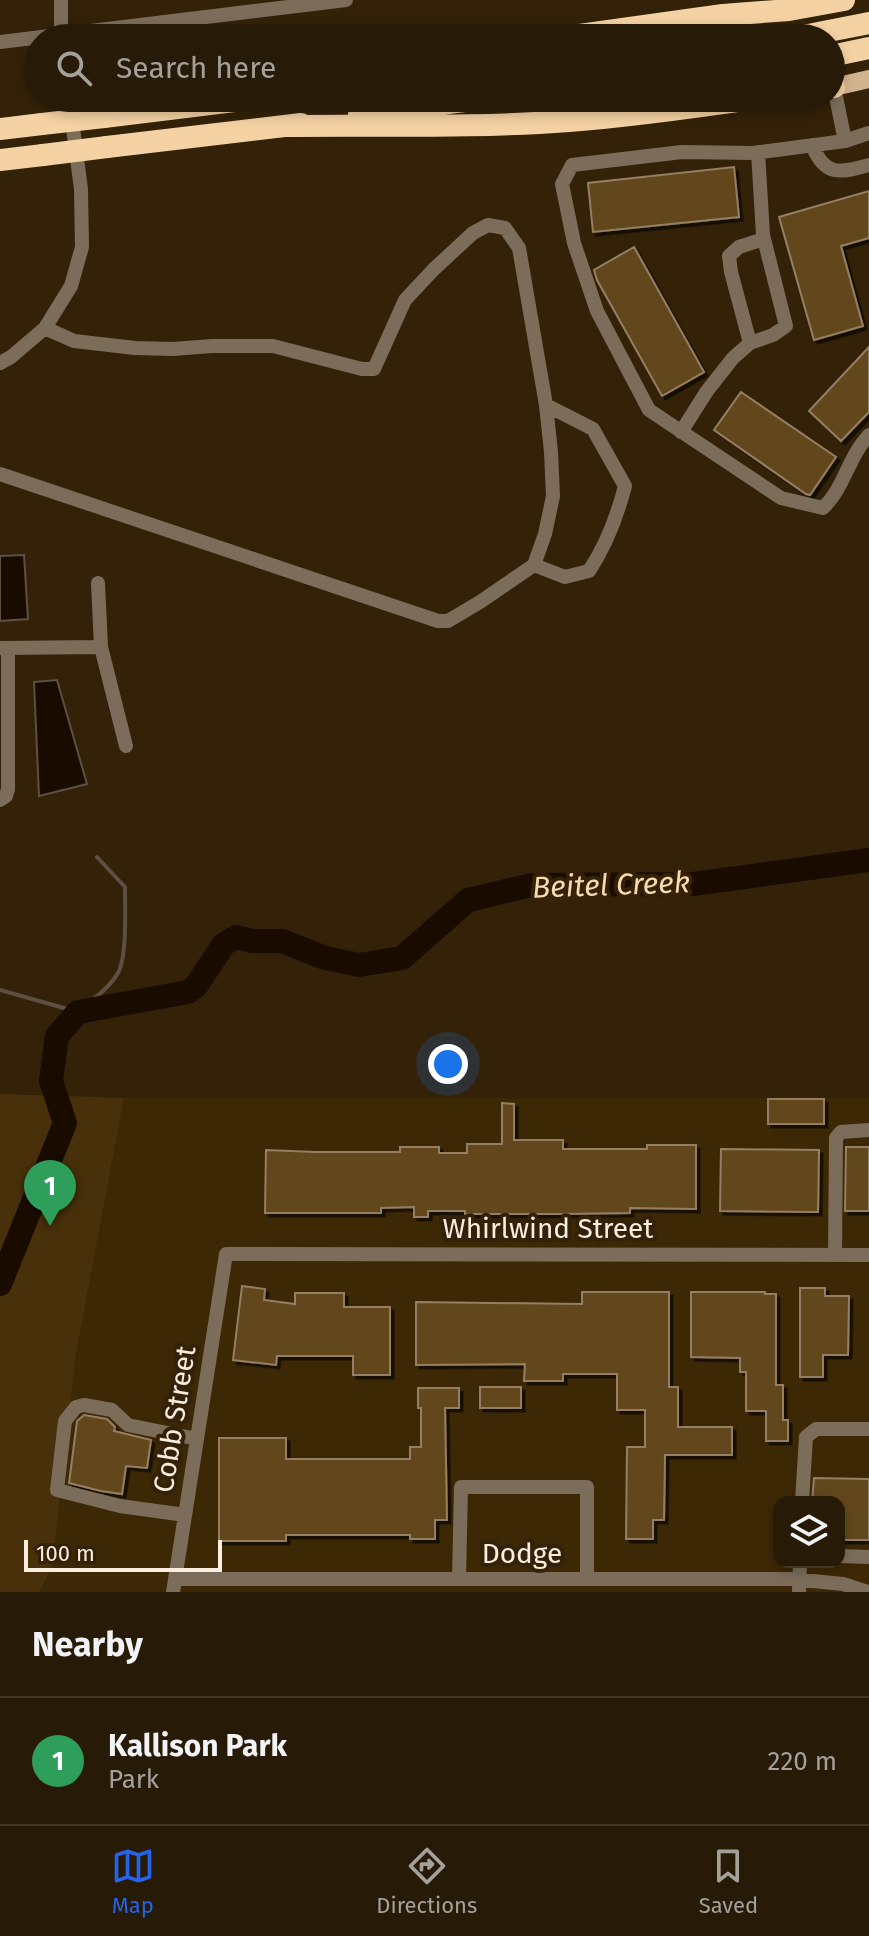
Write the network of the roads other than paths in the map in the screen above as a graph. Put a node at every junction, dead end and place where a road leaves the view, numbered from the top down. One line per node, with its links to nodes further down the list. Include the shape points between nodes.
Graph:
1 (61, 0): 6 (street)
2 (346, 0): 4 (street)
3 (844, 0): 8 (highway)
4 (317, 2): 7 (street)
5 (869, 23): 9 (highway)
6 (61, 24)
7 (151, 24)
8 (658, 24)
9 (845, 28)
10 (24, 40): 11 (street)
11 (0, 42)
12 (869, 48): 13 (highway)
13 (845, 53)
14 (869, 79): 15 (main road)
15 (845, 84)
16 (71, 112): 30 (street, via 82,247 71,286)
17 (144, 112): 22 (highway, bridge)
18 (374, 112): 21 (highway)
19 (654, 112): 21 (highway, via 569,121)
20 (838, 112): 24 (street)
21 (287, 126): 27 (highway, bridge)
22 (0, 129)
23 (869, 133): 24 (street)
24 (845, 141): 25 (street)
25 (812, 145): 26 (street); 28 (street, via 829,169)
26 (758, 152): 29 (street); 34 (street, via 682,152 572,165 562,184 574,243 597,311 649,410)
27 (0, 160)
28 (869, 165)
29 (764, 239): 31 (street, via 729,256); 31 (street, via 786,326)
30 (45, 328): 32 (street); 33 (street, via 74,341 135,348 273,346 374,369 405,300 473,233 488,225 505,228 519,248)
31 (750, 343): 34 (street, via 707,391)
32 (0, 363)
33 (546, 405): 37 (street, via 553,496); 37 (street, via 593,429 625,486 615,523 589,571 565,577)
34 (681, 432): 35 (street, via 781,498 823,508)
35 (869, 435)
36 (0, 474): 37 (street, via 438,621 448,621)
37 (534, 565)
38 (98, 583): 39 (street)
39 (101, 647): 40 (street); 41 (street)
40 (4, 648): 42 (street, via 8,789)
41 (126, 746)
42 (0, 800)
43 (869, 1130): 45 (street, via 841,1132 836,1138)
44 (226, 1254): 45 (street, Whirlwind Street); 48 (street, Cobb Street)
45 (835, 1255): 46 (street, Whirlwind Street)
46 (869, 1255)
47 (869, 1429): 49 (street, via 816,1429 806,1437)
48 (197, 1439): 50 (street, Cobb Street); 50 (street, via 128,1425 112,1410 84,1405 65,1421 57,1490)
49 (802, 1496)
50 (185, 1515): 57 (street, Cobb Street)
51 (869, 1557): 52 (street)
52 (845, 1558)
53 (837, 1568): 56 (street)
54 (459, 1579): 55 (street, Dodge); 55 (street, via 461,1487 587,1487); 59 (street, Dodge)
55 (587, 1579): 60 (street, Dodge)
56 (835, 1583): 61 (street, Dodge); 62 (street, Dodge)
57 (174, 1585): 58 (street, Dodge)
58 (274, 1585): 59 (street, Dodge)
59 (385, 1585)
60 (723, 1586): 61 (street, Dodge)
61 (799, 1586)
62 (868, 1592)

